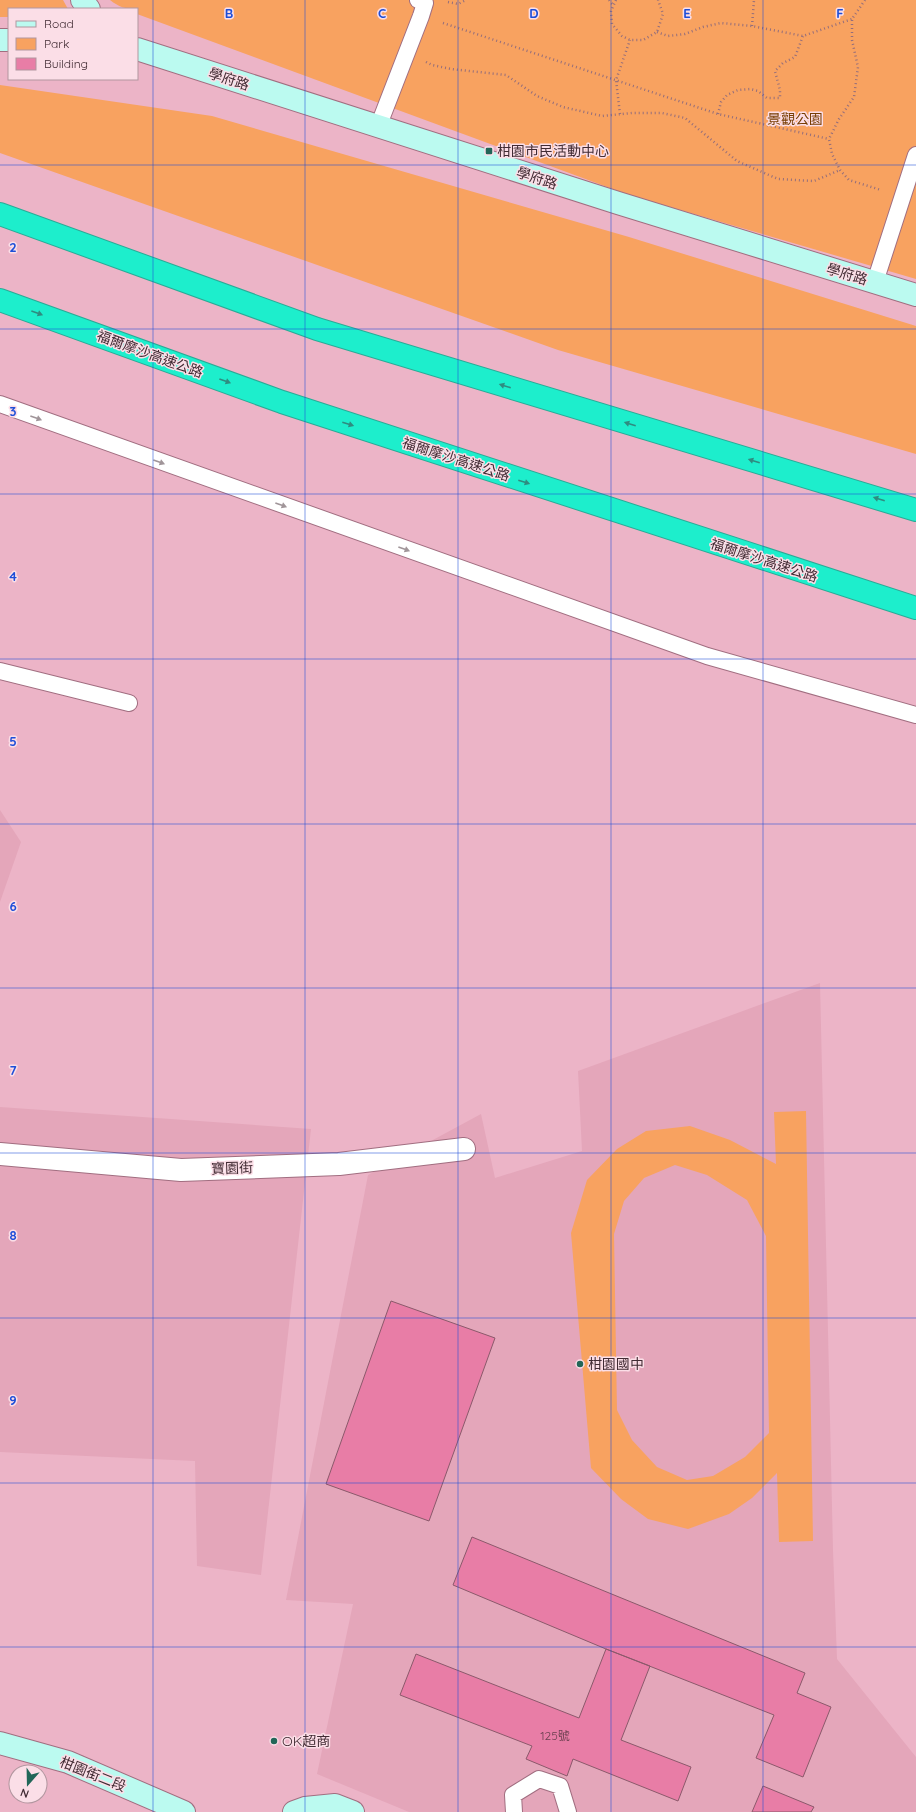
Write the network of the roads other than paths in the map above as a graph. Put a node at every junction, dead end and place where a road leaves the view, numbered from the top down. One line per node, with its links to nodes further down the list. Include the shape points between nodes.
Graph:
1 (82, 0): 3 (street)
2 (418, 0): 5 (lane, via 425,3 421,16)
3 (88, 8)
4 (138, 49): 5 (street, 學府路)
5 (378, 127): 8 (street, 學府路)
6 (916, 155): 8 (lane)
7 (0, 214): 12 (highway, one-way to 7, via 316,329)
8 (875, 282): 9 (street, 學府路)
9 (916, 295)
10 (0, 300): 13 (highway, 福爾摩沙高速公路, one-way to 13, via 282,402)
11 (0, 404): 16 (lane, one-way to 16, via 707,656)
12 (916, 510)
13 (916, 608)
14 (0, 671): 15 (lane)
15 (129, 703)
16 (916, 715)
17 (464, 1149): 18 (street, 寶園街, via 339,1164 181,1170)
18 (0, 1154)
19 (0, 1743): 20 (street, 柑園街二段, via 68,1762)
20 (184, 1812)
21 (294, 1812): 22 (street, via 335,1804)
22 (353, 1812)
23 (514, 1812): 24 (lane, via 513,1795 539,1779 560,1786)
24 (568, 1812)

